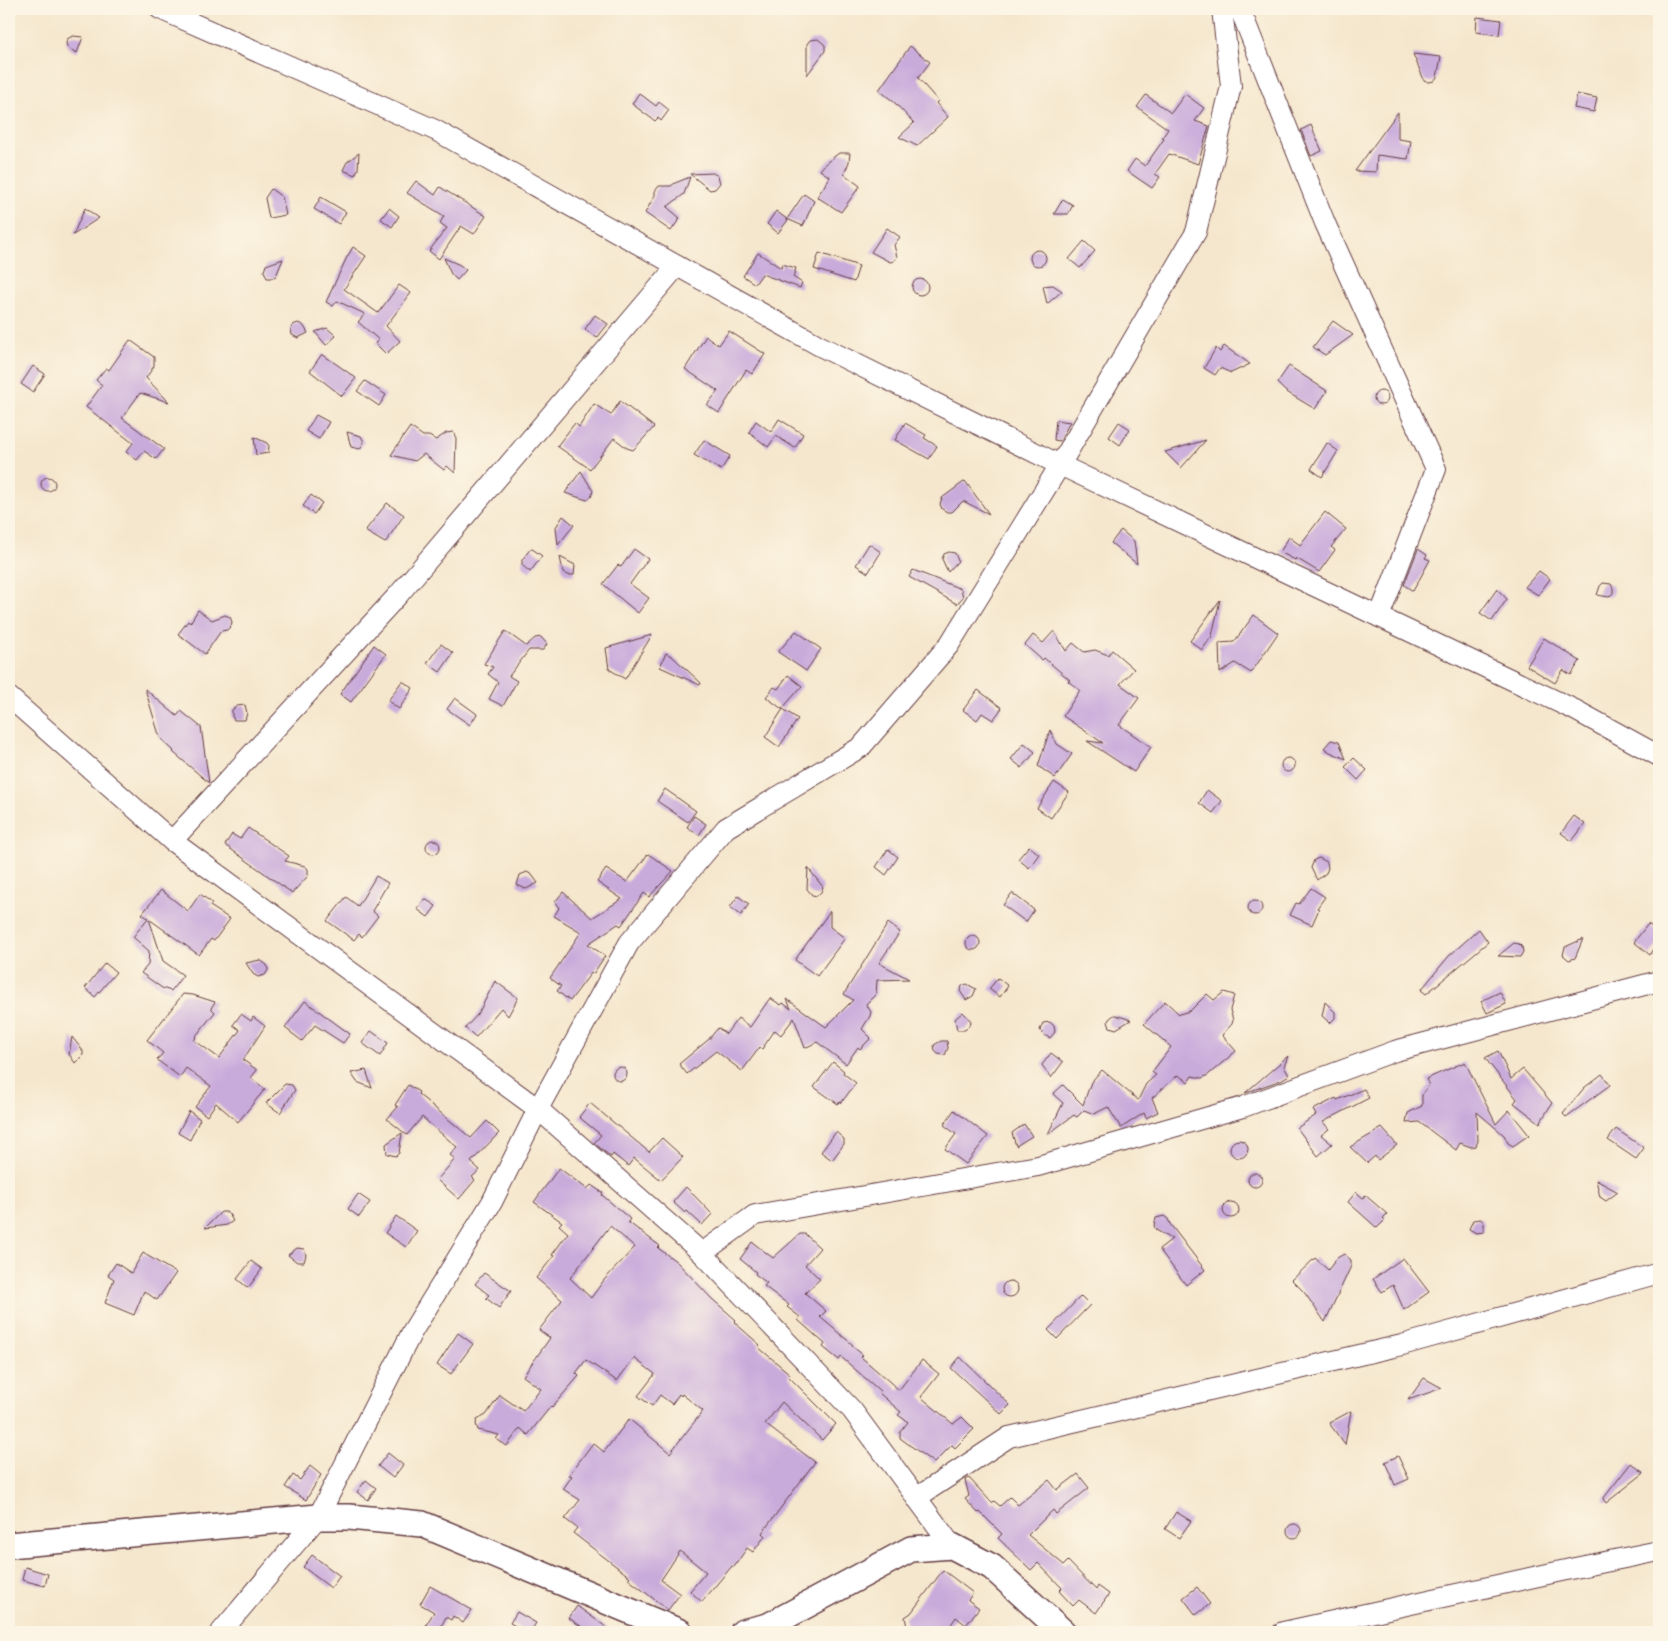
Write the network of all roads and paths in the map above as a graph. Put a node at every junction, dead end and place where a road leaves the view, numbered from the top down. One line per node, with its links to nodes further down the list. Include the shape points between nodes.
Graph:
1 (160, 9): 4 (street, via 435,130)
2 (1222, 9): 5 (street, via 1231,86 1196,232)
3 (1240, 9): 6 (street, via 1325,223 1436,469)
4 (677, 266): 5 (street, via 820,346); 9 (street, via 399,594)
5 (1060, 465): 6 (street); 11 (street, via 949,644 861,747 726,828 629,943)
6 (1379, 617): 8 (street, via 1575,710)
7 (9, 697): 9 (street)
8 (1659, 756)
9 (172, 842): 11 (street)
10 (1659, 982): 12 (street, via 1395,1051 1243,1107 1038,1166 755,1215)
11 (538, 1108): 12 (street); 15 (street, via 492,1202 412,1332)
12 (702, 1253): 14 (street, via 852,1410)
13 (1659, 1273): 14 (street, via 1402,1345 1009,1437)
14 (916, 1498): 17 (street)
15 (318, 1517): 16 (street); 19 (street); 20 (street, via 422,1524)
16 (9, 1545)
17 (952, 1546): 21 (street, via 911,1549 768,1626); 22 (street, via 992,1567)
18 (1659, 1551): 23 (street)
19 (221, 1632)
20 (680, 1632)
21 (743, 1632)
22 (1063, 1632)
23 (1282, 1632)

